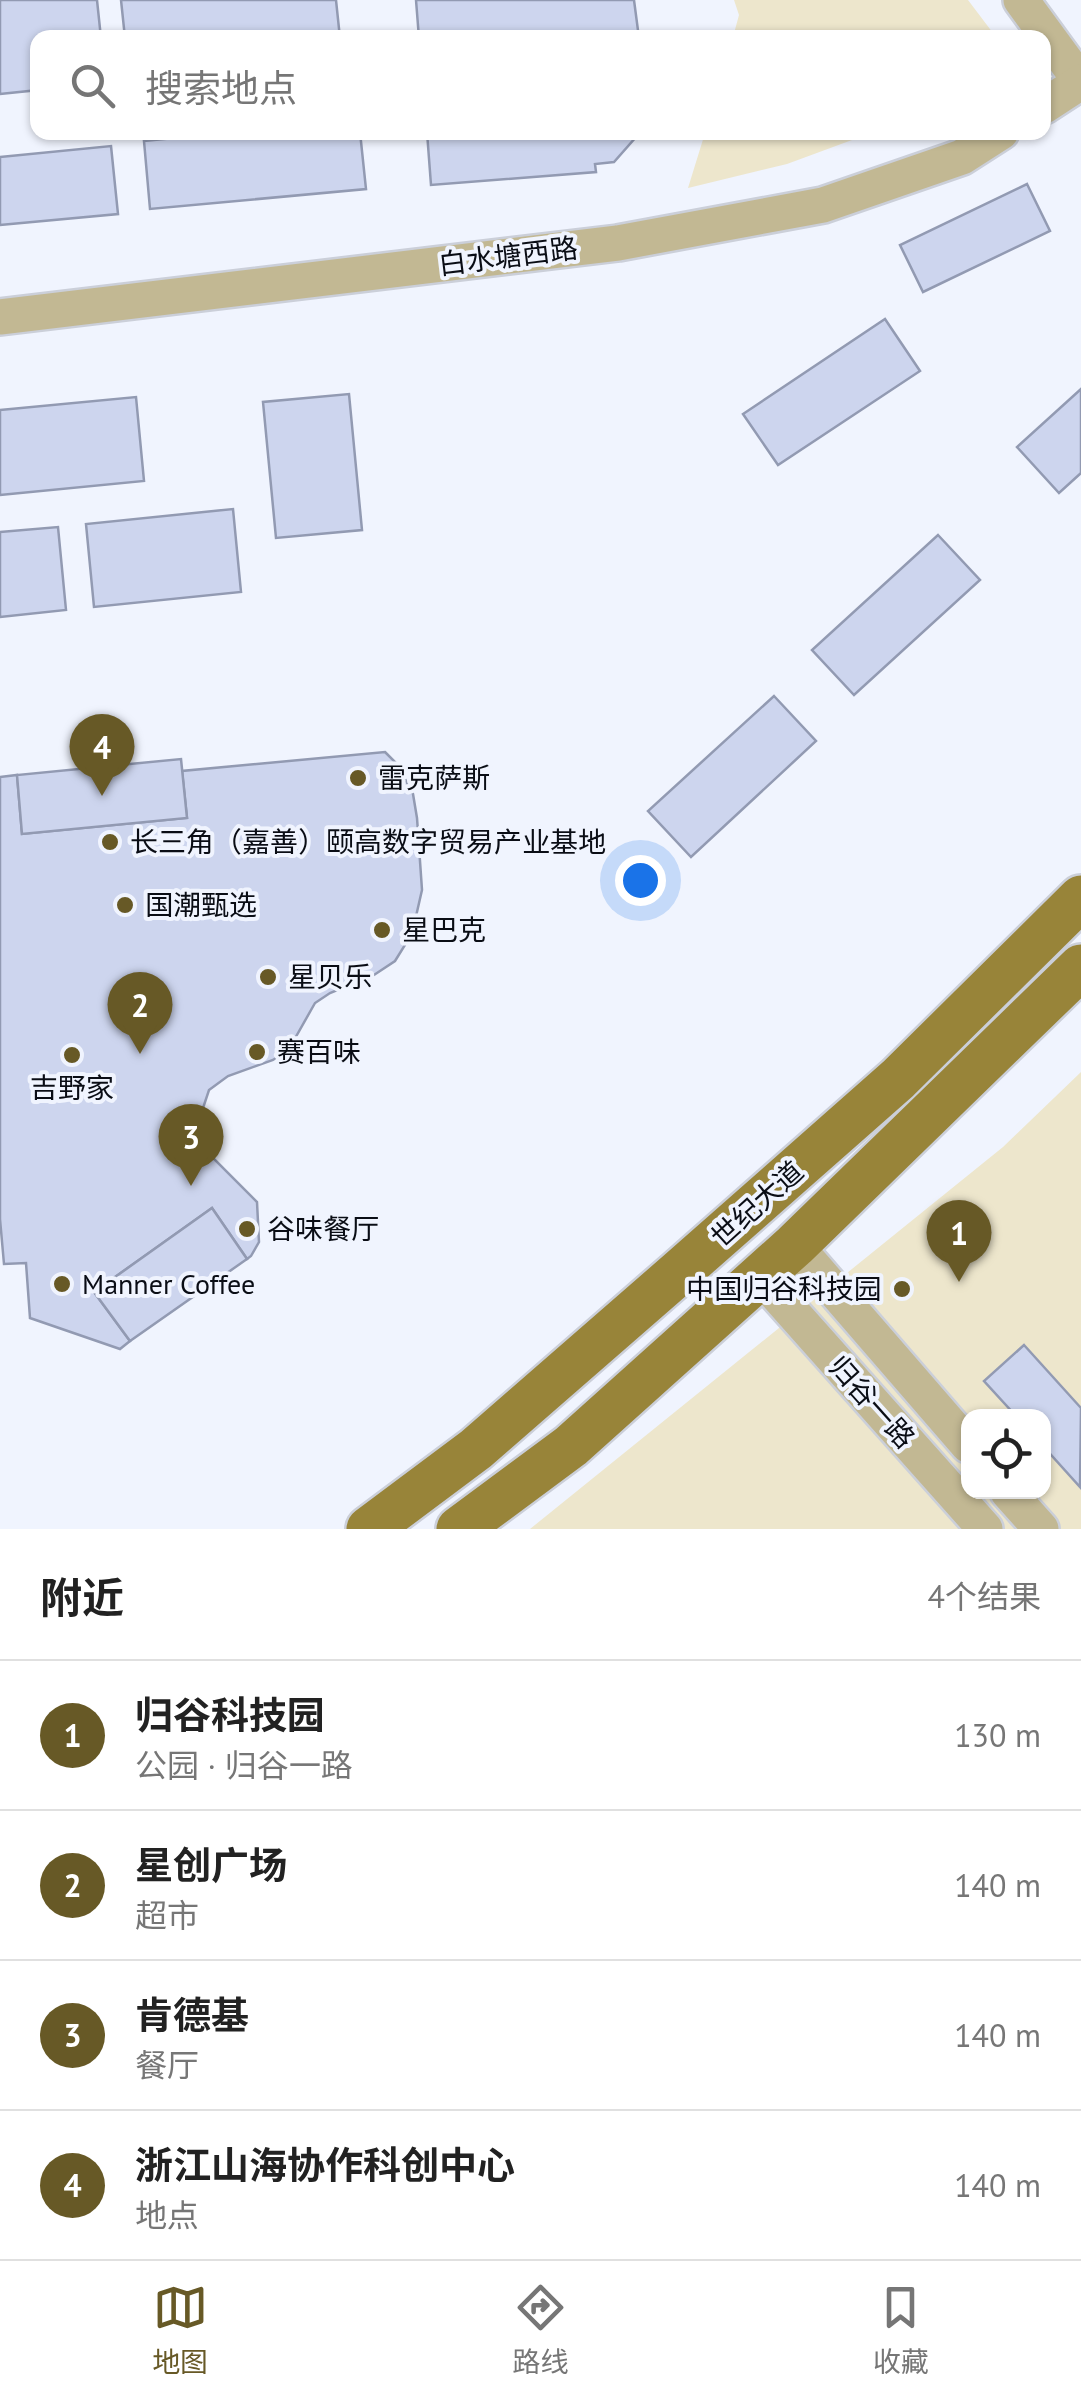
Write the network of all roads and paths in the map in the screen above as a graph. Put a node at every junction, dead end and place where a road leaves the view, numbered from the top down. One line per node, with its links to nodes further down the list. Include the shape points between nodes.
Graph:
1 (1021, 0): 2 (street)
2 (1043, 30)
3 (1051, 41): 4 (street)
4 (1081, 82): 5 (street)
5 (1051, 101)
6 (989, 140): 7 (street, 白水塘西路, via 962,157 823,206 618,243)
7 (0, 317)
8 (1081, 898): 14 (main road, 世纪大道, via 898,1078 693,1260 476,1449)
9 (1081, 967): 10 (main road, 世纪大道)
10 (795, 1245): 11 (main road, 世纪大道); 12 (street, 归谷一路)
11 (760, 1276): 15 (main road, 世纪大道, via 571,1446); 16 (street, 归谷一路)
12 (961, 1438)
13 (1014, 1499): 17 (street)
14 (369, 1529)
15 (459, 1529)
16 (985, 1529)
17 (1041, 1529)

